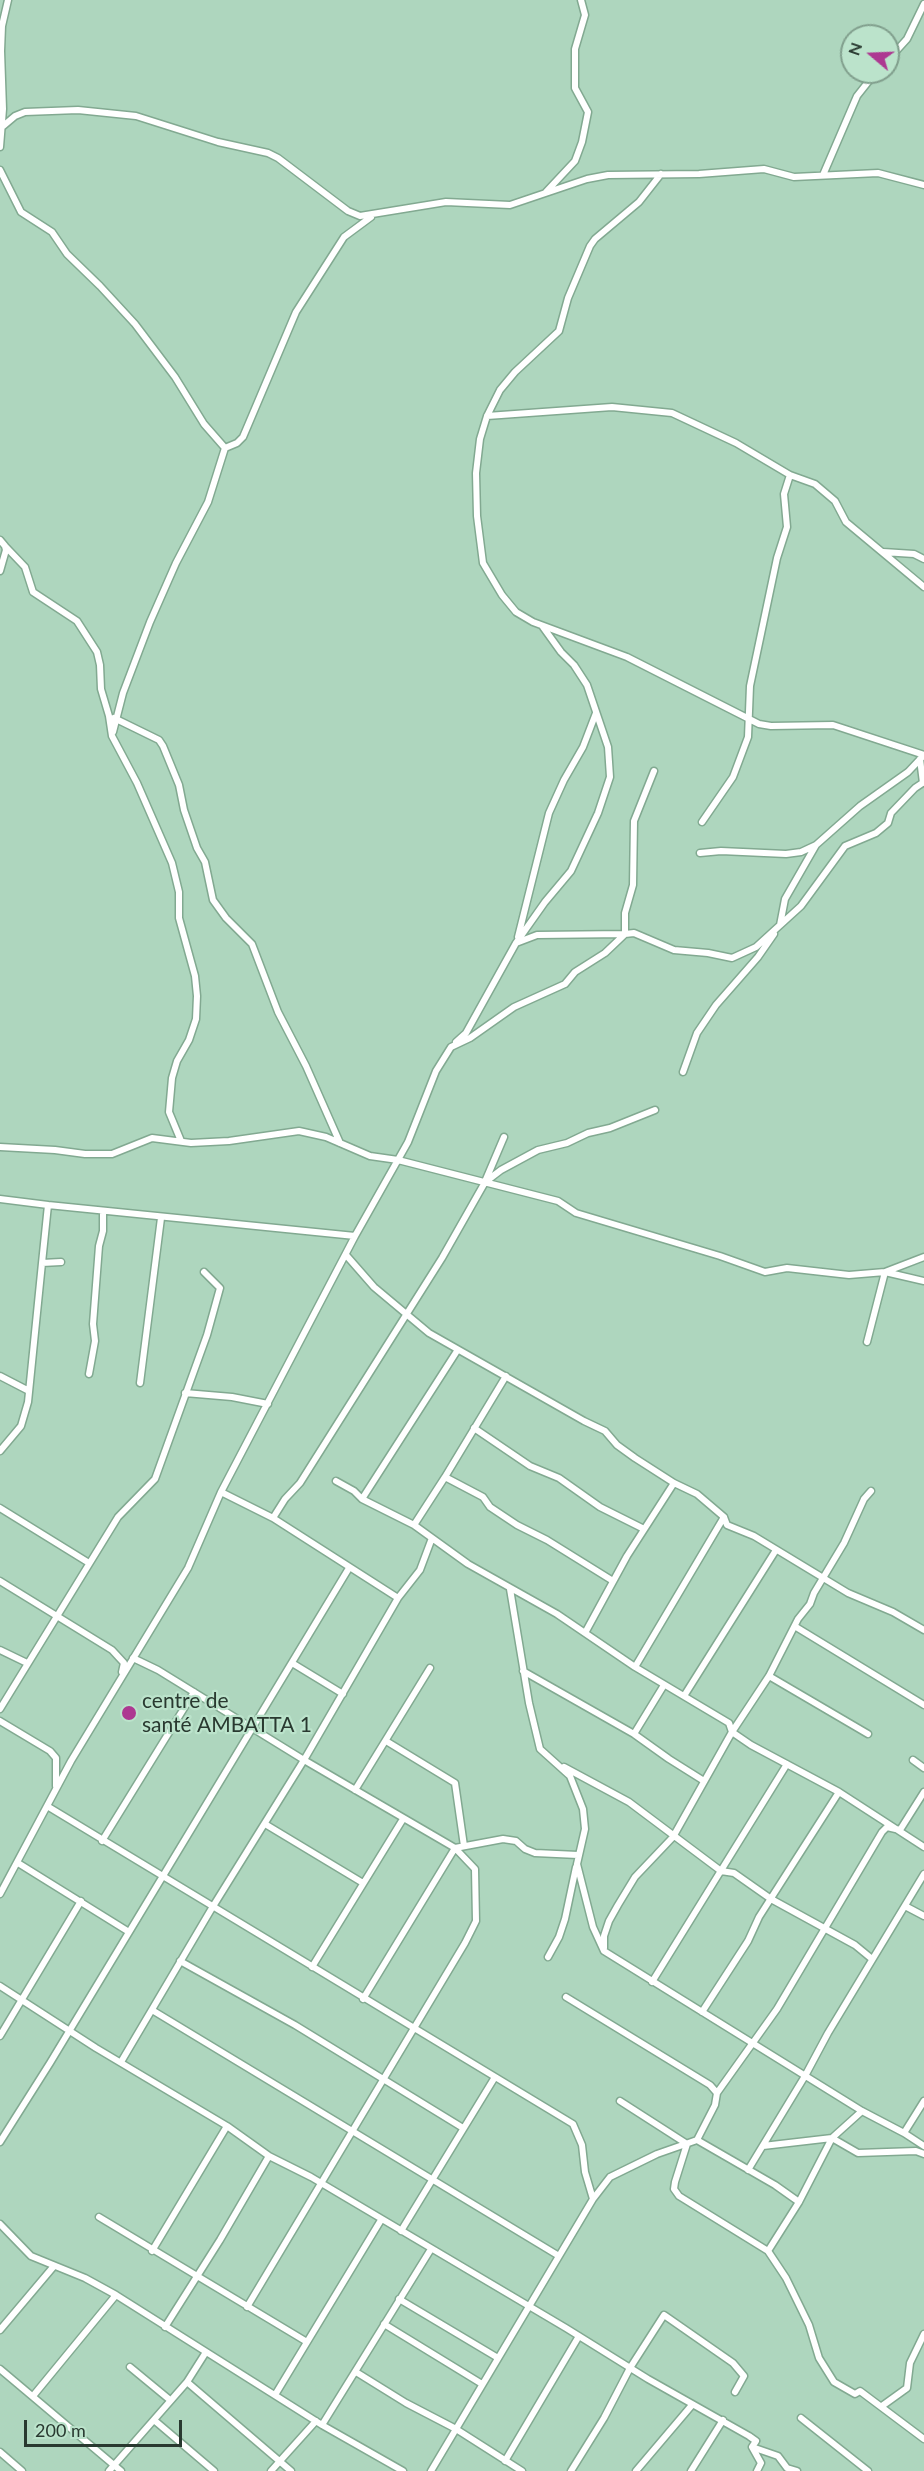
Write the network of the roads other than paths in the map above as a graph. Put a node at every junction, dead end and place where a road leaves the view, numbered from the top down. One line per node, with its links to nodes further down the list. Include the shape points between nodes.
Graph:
1 (8, 0): 5 (street)
2 (581, 0): 14 (street, via 585,15 575,49 575,88 588,112 575,161)
3 (924, 4): 6 (street)
4 (0, 17): 5 (street)
5 (2, 26): 8 (street)
6 (900, 47)
7 (866, 84): 12 (street, via 857,96)
8 (1, 125): 9 (street); 15 (street, via 25,112 78,110 136,116 268,153 348,211)
9 (0, 147)
10 (0, 170): 17 (street, via 21,212 52,232 67,254 135,324)
11 (661, 174): 12 (street, via 764,170 794,177); 14 (street, via 598,176); 16 (street, via 639,202 595,239 568,298 559,331 515,372)
12 (824, 175): 13 (street, via 878,172)
13 (924, 185)
14 (546, 193): 15 (street, via 510,205 446,202)
15 (372, 216): 17 (street, via 341,241 292,319 243,437)
16 (487, 416): 18 (street, via 612,406 672,413 736,442); 25 (street, via 476,473 483,563 516,612)
17 (225, 448): 28 (street, via 208,502 150,622)
18 (790, 475): 21 (street, via 815,484 835,501 846,522); 29 (street, via 784,494 787,527 750,686)
19 (0, 540): 20 (street)
20 (5, 546): 23 (street); 27 (street, via 25,567 33,592 71,616 92,641 98,652 101,689)
21 (882, 552): 22 (street); 24 (street)
22 (924, 559)
23 (0, 572)
24 (924, 587)
25 (542, 626): 26 (street, via 574,665); 29 (street, via 627,657)
26 (597, 712): 39 (street, via 584,747 549,813); 39 (street, via 608,747 610,777 598,813 571,871)
27 (109, 716): 28 (street); 30 (street)
28 (117, 718): 30 (street); 45 (street, via 159,740 163,746 205,862 213,900 252,945 278,1012)
29 (750, 719): 31 (street, via 771,726 833,725); 34 (street, via 748,737 733,777)
30 (112, 736): 44 (street, via 172,863 179,892 179,918 195,976 196,1019 172,1078 169,1112)
31 (923, 756): 33 (street); 35 (street)
32 (654, 771): 38 (street, via 634,821 633,885 625,913)
33 (924, 783): 37 (street, via 915,788 876,833 845,846 801,906)
34 (702, 822)
35 (816, 844): 36 (street, via 786,854); 37 (street, via 785,898)
36 (700, 854)
37 (780, 925): 38 (street, via 756,947 732,958 674,950 634,933); 41 (street, via 697,1033)
38 (625, 934): 39 (street, via 537,935); 40 (street, via 565,984 514,1007)
39 (516, 943): 40 (street, via 466,1033)
40 (451, 1047): 47 (street, via 436,1071)
41 (683, 1072)
42 (655, 1110): 48 (street, via 538,1150)
43 (504, 1137): 48 (street)
44 (181, 1141): 45 (street, via 229,1141 299,1131); 46 (street, via 152,1138 112,1154)
45 (340, 1143): 47 (street, via 370,1156)
46 (0, 1148)
47 (398, 1160): 48 (street); 53 (street)
48 (484, 1184): 59 (street, via 558,1201 576,1213 765,1272 787,1268 849,1275); 61 (street)
49 (0, 1199): 50 (street)
50 (48, 1205): 51 (street); 57 (street)
51 (103, 1212): 52 (street); 64 (street)
52 (161, 1218): 53 (street); 67 (street)
53 (355, 1236): 54 (street)
54 (346, 1255): 61 (street); 70 (street)
55 (924, 1257): 59 (street)
56 (61, 1262): 57 (street)
57 (42, 1263): 68 (street)
58 (204, 1272): 69 (street, via 220,1288)
59 (885, 1272): 60 (street); 62 (street)
60 (924, 1281)
61 (406, 1316): 63 (street); 81 (street, via 300,1483)
62 (867, 1342)
63 (457, 1350): 66 (street); 78 (street)
64 (89, 1374)
65 (0, 1376): 68 (street)
66 (506, 1376): 71 (street); 75 (street, via 605,1431 617,1445)
67 (140, 1383)
68 (29, 1391): 72 (street, via 21,1426)
69 (185, 1393): 70 (street); 86 (street, via 155,1479 118,1517)
70 (268, 1404): 77 (street)
71 (474, 1428): 73 (street); 83 (street, via 530,1466 559,1478 600,1507)
72 (0, 1451)
73 (445, 1477): 82 (street); 90 (street)
74 (336, 1481): 78 (street)
75 (674, 1483): 80 (street, via 697,1494); 83 (street)
76 (871, 1491): 88 (street)
77 (221, 1492): 81 (street); 98 (street, via 188,1568)
78 (362, 1499): 82 (street)
79 (0, 1508): 86 (street)
80 (724, 1517): 85 (street, via 727,1525); 101 (street)
81 (273, 1518): 87 (street)
82 (414, 1525): 84 (street)
83 (644, 1529): 90 (street)
84 (432, 1538): 91 (street); 92 (street, via 420,1570)
85 (776, 1550): 88 (street); 109 (street)
86 (89, 1563): 93 (street)
87 (349, 1568): 92 (street); 100 (street)
88 (825, 1578): 94 (street); 95 (street)
89 (0, 1581): 93 (street)
90 (613, 1581): 96 (street)
91 (510, 1589): 96 (street); 103 (street)
92 (398, 1598): 108 (street)
93 (56, 1616): 99 (street); 105 (street, via 112,1650 124,1663)
94 (796, 1627): 104 (street); 110 (street)
95 (924, 1630)
96 (585, 1633): 101 (street)
97 (0, 1650): 99 (street)
98 (133, 1658): 105 (street); 107 (street)
99 (27, 1663): 111 (street)
100 (292, 1663): 108 (street); 113 (street)
101 (635, 1667): 106 (street)
102 (430, 1668): 117 (street)
103 (523, 1671): 115 (street); 120 (street, via 535,1734 540,1749)
104 (769, 1676): 114 (street); 116 (street)
105 (120, 1678): 124 (street)
106 (664, 1685): 109 (street); 115 (street)
107 (194, 1692): 113 (street); 133 (street)
108 (343, 1694): 118 (street)
109 (684, 1696): 114 (street, via 729,1723)
110 (924, 1705)
111 (0, 1709)
112 (0, 1721): 124 (street, via 56,1758)
113 (253, 1728): 118 (street); 142 (street)
114 (732, 1732): 121 (street); 123 (street)
115 (634, 1734): 123 (street)
116 (868, 1734)
117 (386, 1742): 125 (street); 134 (street, via 455,1784)
118 (304, 1760): 125 (street); 130 (street)
119 (913, 1760): 122 (street)
120 (552, 1761): 132 (street, via 629,1802); 137 (street, via 570,1776 583,1809 585,1829)
121 (787, 1764): 126 (street); 140 (street)
122 (924, 1768)
123 (704, 1781): 132 (street)
124 (56, 1790): 128 (street)
125 (355, 1790): 129 (street)
126 (839, 1792): 131 (street); 145 (street)
127 (924, 1792): 131 (street)
128 (47, 1806): 133 (street); 138 (street)
129 (404, 1819): 136 (street); 143 (street)
130 (265, 1824): 143 (street); 148 (street)
131 (900, 1830): 135 (street); 150 (street, via 887,1827 882,1832)
132 (673, 1837): 140 (street); 152 (street, via 625,1893 609,1921)
133 (102, 1841): 142 (street)
134 (464, 1846): 136 (street); 137 (street, via 503,1839 516,1841 535,1853)
135 (924, 1847)
136 (455, 1848): 160 (street); 164 (street, via 475,1869 476,1921)
137 (578, 1855): 139 (street)
138 (18, 1863): 144 (street); 146 (street)
139 (577, 1864): 152 (street, via 593,1927); 153 (street, via 562,1928)
140 (721, 1871): 145 (street, via 734,1873); 157 (street)
141 (924, 1874): 147 (street)
142 (162, 1877): 148 (street); 151 (street)
143 (363, 1883): 156 (street)
144 (0, 1894)
145 (771, 1899): 150 (street); 163 (street)
146 (81, 1902): 151 (street); 161 (street)
147 (905, 1906): 149 (street); 154 (street)
148 (212, 1908): 155 (street); 156 (street)
149 (924, 1917)
150 (826, 1928): 154 (street); 167 (street)
151 (129, 1932): 165 (street)
152 (604, 1952): 157 (street)
153 (548, 1958)
154 (872, 1959): 169 (street)
155 (180, 1961): 162 (street); 171 (street)
156 (312, 1967): 160 (street)
157 (652, 1982): 163 (street)
158 (0, 1986): 161 (street)
159 (566, 1997): 172 (street)
160 (363, 1999): 164 (street)
161 (21, 2001): 165 (street); 166 (street)
162 (152, 2010): 168 (street); 178 (street)
163 (702, 2013): 167 (street)
164 (414, 2028): 170 (street); 171 (street)
165 (69, 2031): 168 (street); 182 (street)
166 (0, 2036)
167 (752, 2044): 169 (street); 172 (street)
168 (121, 2062): 176 (street)
169 (805, 2076): 175 (street); 184 (street)
170 (495, 2077): 177 (street); 191 (street, via 573,2124 582,2145)
171 (383, 2079): 177 (street); 178 (street)
172 (717, 2092): 181 (street, via 715,2105)
173 (620, 2100): 183 (street)
174 (924, 2101): 179 (street)
175 (862, 2111): 179 (street); 180 (street)
176 (227, 2126): 187 (street); 198 (street)
177 (463, 2128): 189 (street)
178 (352, 2133): 189 (street); 190 (street)
179 (904, 2133): 185 (street)
180 (832, 2138): 184 (street); 186 (street, via 858,2153); 192 (street)
181 (697, 2140): 183 (street); 188 (street)
182 (0, 2142)
183 (687, 2144): 191 (street, via 610,2176); 199 (street, via 675,2182 679,2196)
184 (763, 2146): 188 (street)
185 (924, 2146)
186 (924, 2154)
187 (269, 2156): 190 (street); 202 (street)
188 (748, 2170): 192 (street)
189 (432, 2178): 196 (street); 200 (street)
190 (322, 2185): 194 (street); 205 (street)
191 (593, 2199): 200 (street)
192 (799, 2202): 199 (street)
193 (99, 2217): 198 (street)
194 (381, 2220): 196 (street); 212 (street)
195 (2, 2228): 201 (street, via 31,2256)
196 (401, 2231): 197 (street)
197 (431, 2249): 204 (street); 206 (street)
198 (152, 2251): 202 (street)
199 (768, 2251): 226 (street, via 809,2325 825,2370 834,2382 855,2394 860,2391)
200 (560, 2256): 206 (street)
201 (54, 2266): 203 (street); 209 (street)
202 (196, 2277): 205 (street); 208 (street)
203 (116, 2295): 208 (street); 223 (street)
204 (399, 2299): 207 (street); 214 (street)
205 (248, 2307): 212 (street)
206 (529, 2308): 211 (street); 214 (street)
207 (384, 2324): 218 (street); 220 (street)
208 (165, 2327): 213 (street)
209 (0, 2330)
210 (924, 2334): 226 (street, via 910,2363 908,2388)
211 (579, 2336): 216 (street); 235 (street)
212 (307, 2342): 222 (street)
213 (206, 2352): 219 (street); 222 (street)
214 (498, 2358): 220 (street)
215 (130, 2367): 224 (street)
216 (630, 2368): 221 (street, via 664,2316 733,2363 744,2376); 225 (street); 246 (street)
217 (0, 2369): 223 (street)
218 (356, 2372): 230 (street); 231 (street)
219 (187, 2382): 224 (street); 236 (street)
220 (482, 2384): 231 (street)
221 (735, 2392)
222 (275, 2395): 230 (street)
223 (33, 2396): 237 (street)
224 (170, 2400): 228 (street)
225 (692, 2405): 229 (street); 247 (street)
226 (882, 2406): 232 (street)
227 (801, 2418): 251 (street)
228 (154, 2420): 237 (street); 240 (street)
229 (723, 2420): 233 (street, via 756,2441); 248 (street)
230 (319, 2423): 236 (street); 243 (street)
231 (456, 2429): 235 (street); 244 (street)
232 (924, 2439)
233 (752, 2448): 249 (street, via 761,2463); 250 (street, via 778,2456 787,2468)
234 (0, 2452): 238 (street)
235 (505, 2461): 245 (street)
236 (280, 2462): 241 (street); 242 (street)
237 (112, 2468): 239 (street)
238 (22, 2471)
239 (121, 2471)
240 (214, 2471)
241 (272, 2471)
242 (291, 2471)
243 (403, 2471)
244 (431, 2471)
245 (522, 2471)
246 (571, 2471)
247 (636, 2471)
248 (691, 2471)
249 (757, 2471)
250 (797, 2471)
251 (868, 2471)

